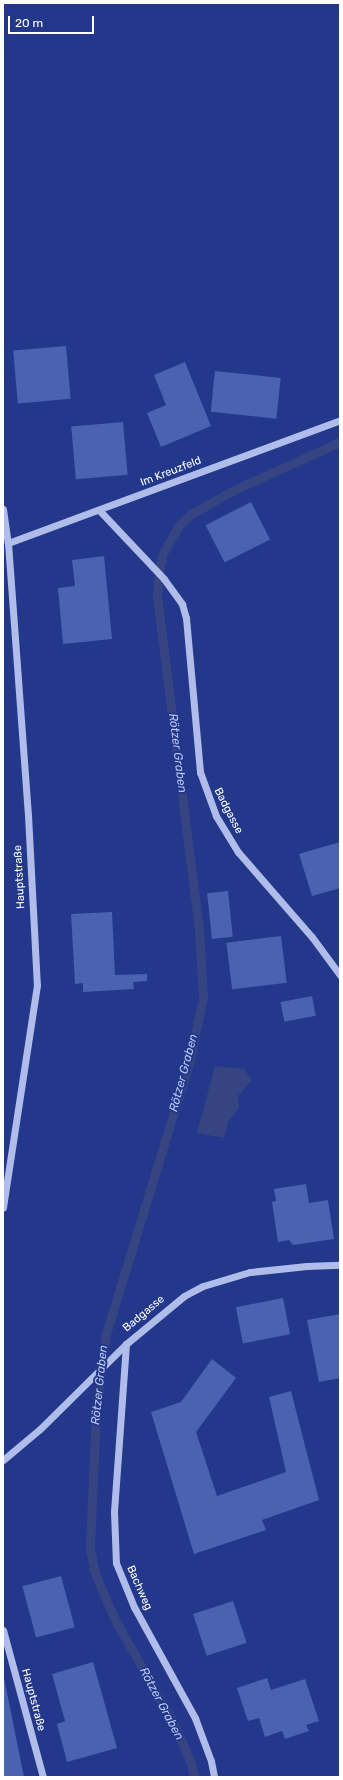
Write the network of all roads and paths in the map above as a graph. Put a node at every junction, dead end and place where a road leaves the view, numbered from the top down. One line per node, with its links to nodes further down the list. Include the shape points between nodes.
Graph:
1 (340, 420): 3 (street, Im Kreuzfeld)
2 (3, 509): 4 (street, Hauptstraße)
3 (100, 511): 4 (street, Im Kreuzfeld); 5 (street, Badgasse, via 177,593 186,618 200,772 209,802 238,852 312,938)
4 (8, 544): 6 (street, Hauptstraße, via 37,986)
5 (340, 975)
6 (3, 1207)
7 (340, 1265): 8 (street, Badgasse, via 250,1272 203,1286 167,1308)
8 (126, 1344): 9 (street, Badgasse, via 40,1429); 12 (street, Bachweg, via 114,1512 116,1563 134,1607 196,1718 212,1761)
9 (3, 1460)
10 (3, 1630): 11 (street, Hauptstraße)
11 (43, 1777)
12 (214, 1777)

